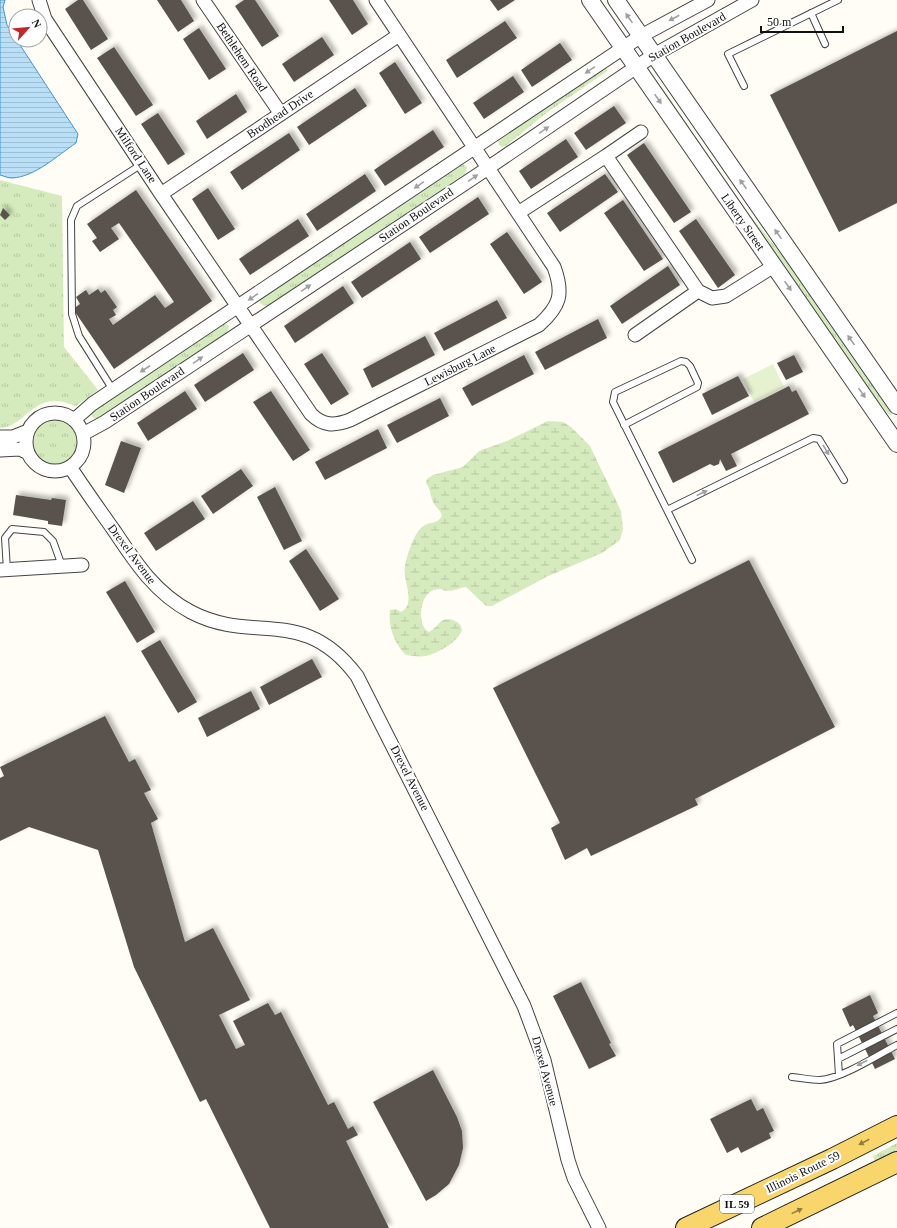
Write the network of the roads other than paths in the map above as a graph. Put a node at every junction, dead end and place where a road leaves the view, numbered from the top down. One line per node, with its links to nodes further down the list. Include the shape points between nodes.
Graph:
1 (38, 0): 21 (street, Milford Lane, via 45,19)
2 (203, 0): 17 (street, Bethlehem Road)
3 (376, 0): 10 (street)
4 (590, 0): 13 (street, Liberty Street)
5 (616, 0): 11 (street, Liberty Street, one-way to 5)
6 (708, 0): 11 (street, Station Boulevard, one-way to 11)
7 (752, 0): 14 (street, Station Boulevard)
8 (838, 0): 9 (lane)
9 (811, 14): 12 (lane); 16 (lane, via 728,54)
10 (400, 35): 17 (street, Brodhead Drive); 19 (street)
11 (641, 36): 13 (street, Station Boulevard); 14 (street, Liberty Street)
12 (825, 44)
13 (623, 48): 15 (street, Liberty Street); 19 (street, Station Boulevard, one-way to 19)
14 (654, 55): 15 (street, Station Boulevard); 31 (street, Liberty Street, one-way to 14)
15 (636, 67): 22 (street, Station Boulevard, one-way to 15); 25 (street, Liberty Street, one-way to 25)
16 (744, 86)
17 (281, 114): 23 (street, Brodhead Drive)
18 (641, 132): 20 (street)
19 (474, 147): 22 (street, Lewisburg Lane); 27 (street, Station Boulevard, one-way to 27)
20 (606, 156): 24 (street); 26 (street)
21 (142, 164): 23 (street, Milford Lane); 30 (lane, via 76,206 71,220 72,314 79,336)
22 (488, 168): 24 (street, Lewisburg Lane); 28 (street, Station Boulevard, one-way to 22)
23 (161, 194): 27 (street, Milford Lane)
24 (518, 213): 28 (street, Lewisburg Lane, via 554,267 560,283 559,300 551,314 539,326 339,424 328,425 319,422 311,414)
25 (774, 266): 26 (street, via 726,296 712,298); 37 (street, Liberty Street, one-way to 37)
26 (698, 291): 29 (street)
27 (238, 307): 28 (street, Milford Lane); 30 (street, Station Boulevard, one-way to 30)
28 (250, 325): 35 (street, Station Boulevard, one-way to 28)
29 (635, 336)
30 (113, 390): 32 (street, Station Boulevard)
31 (897, 406)
32 (74, 420): 34 (street, via 66,415 48,413 39,417); 35 (street)
33 (624, 425): 33 (lane, via 613,402 615,392 681,361 690,366 698,387); 42 (lane)
34 (28, 431): 36 (street, via 13,437); 39 (street)
35 (83, 434): 40 (street, via 82,452)
36 (0, 437)
37 (897, 444)
38 (0, 450): 39 (street, via 20,449)
39 (28, 453): 40 (street, via 38,466 46,469)
40 (70, 467): 55 (street, Drexel Avenue, via 134,561 153,584 169,598 208,619 240,626 292,630 316,638 346,661 358,676 524,1006 544,1060 574,1178)
41 (844, 480): 42 (lane, one-way to 41, via 813,438 819,439)
42 (667, 510): 43 (lane)
43 (692, 560)
44 (82, 565): 45 (street)
45 (62, 566): 46 (street); 46 (lane, via 53,541 44,532 12,529 5,538)
46 (3, 570)
47 (897, 1013): 50 (lane, via 837,1044)
48 (897, 1029): 50 (lane)
49 (897, 1045): 51 (lane, one-way to 51)
50 (838, 1059): 51 (lane)
51 (839, 1075): 52 (lane, via 821,1080)
52 (792, 1077)
53 (897, 1126): 56 (main road, Illinois Route 59 / IL 59, one-way to 56)
54 (897, 1162): 57 (main road, IL 59, one-way to 54)
55 (599, 1228)
56 (686, 1228)
57 (762, 1228)

